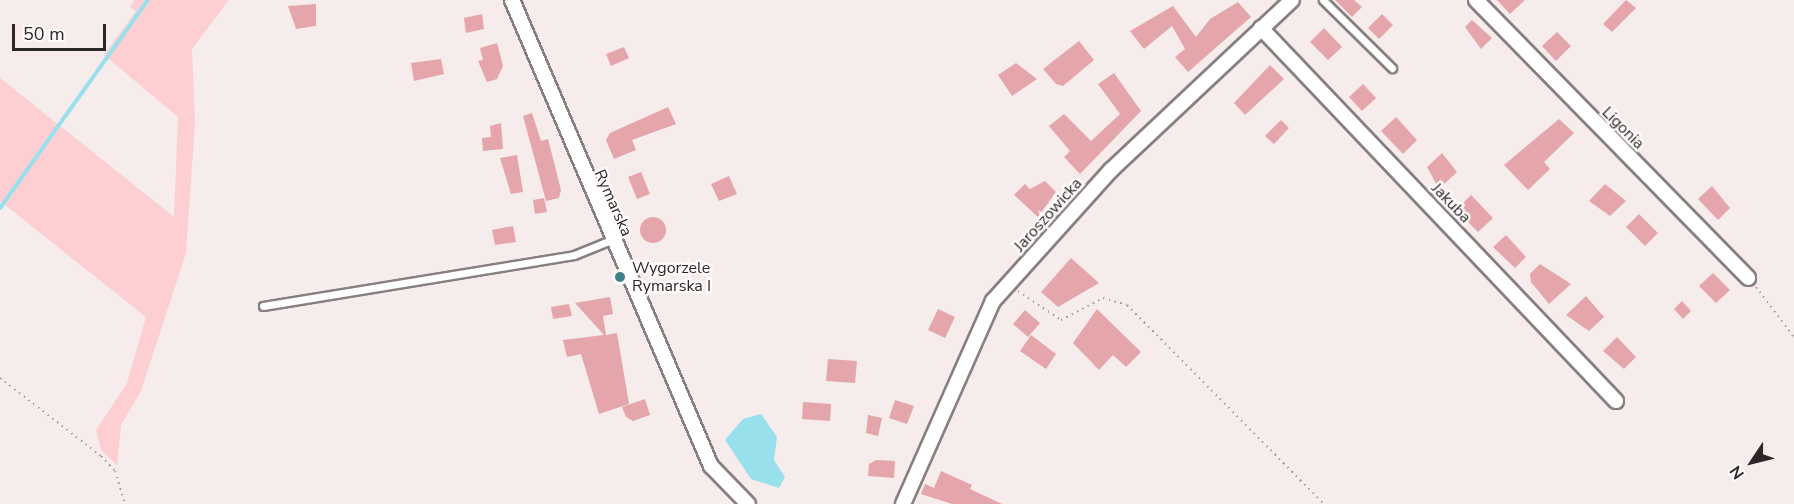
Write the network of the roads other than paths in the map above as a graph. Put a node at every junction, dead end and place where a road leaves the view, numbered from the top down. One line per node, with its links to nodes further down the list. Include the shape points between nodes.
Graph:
1 (512, 0): 7 (street, Rymarska)
2 (1292, 0): 5 (street, Jaroszowicka)
3 (1323, 0): 6 (lane)
4 (1476, 0): 8 (street, Ligonia)
5 (1261, 28): 10 (street, Jakuba); 12 (street, Jaroszowicka, via 1111,170 993,301)
6 (1392, 68)
7 (611, 240): 9 (lane, via 574,255); 11 (street, Rymarska, via 711,466)
8 (1748, 278)
9 (263, 306)
10 (1617, 401)
11 (748, 504)
12 (898, 504)

